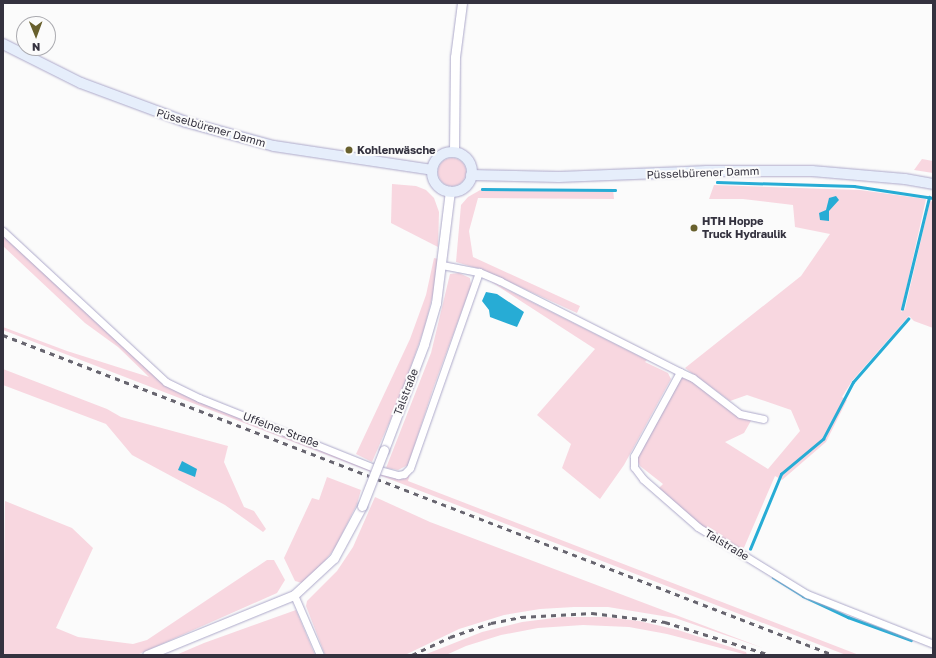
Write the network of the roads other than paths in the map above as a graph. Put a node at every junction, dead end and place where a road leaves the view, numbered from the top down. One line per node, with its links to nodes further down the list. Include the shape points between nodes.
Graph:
1 (462, 3): 3 (street, via 455,57)
2 (3, 44): 4 (main road, Püsselbürener Damm, via 81,83 186,122 274,146)
3 (454, 152): 4 (main road, via 447,152 437,159); 5 (main road, via 469,162)
4 (432, 170): 7 (main road, via 435,182)
5 (471, 175): 6 (main road, Püsselbürener Damm, via 559,177 707,171 812,171); 7 (main road, via 462,189)
6 (933, 184)
7 (450, 191): 9 (street, Talstraße)
8 (3, 231): 10 (street, Uffelner Straße, via 166,382 198,398 331,448 379,470 398,475 404,474 410,468)
9 (442, 265): 10 (street); 13 (street, Talstraße, bridge, via 436,303 424,344 362,506 334,558)
10 (479, 272): 11 (street)
11 (680, 372): 12 (street, via 693,378 740,414); 14 (street, Talstraße, via 634,456 634,467 643,479 698,527 807,594)
12 (763, 419)
13 (294, 595): 15 (street, Talstraße); 16 (street)
14 (933, 644)
15 (147, 655)
16 (320, 655)

